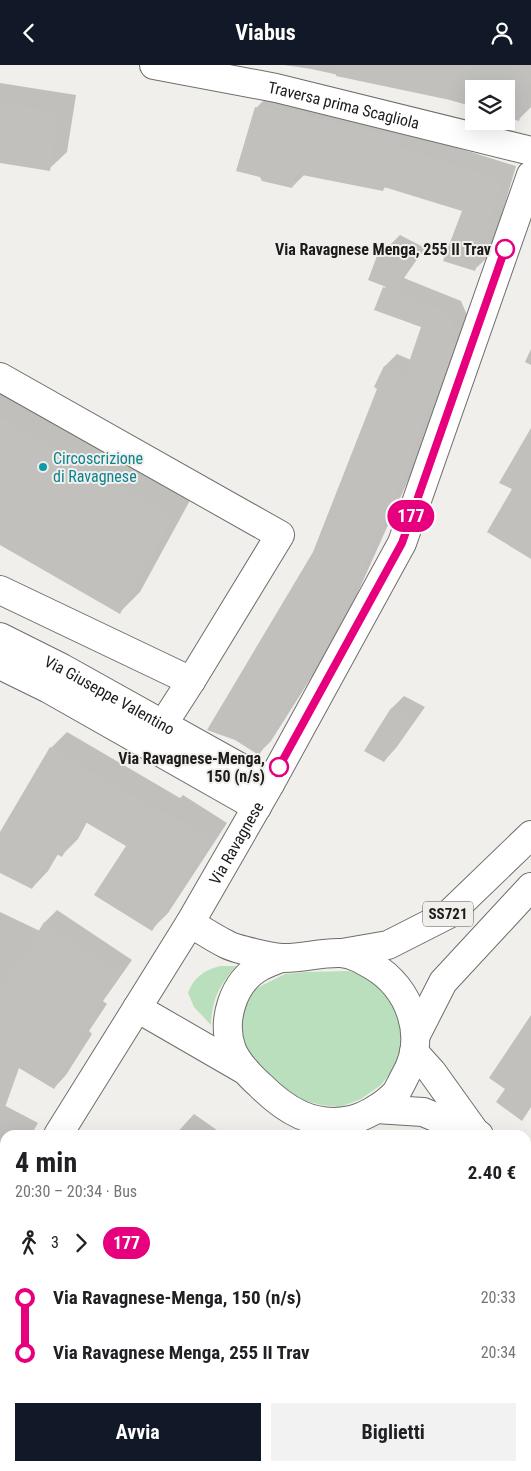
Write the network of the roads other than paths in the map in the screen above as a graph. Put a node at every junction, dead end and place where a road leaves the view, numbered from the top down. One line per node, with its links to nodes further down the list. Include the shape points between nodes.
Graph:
1 (154, 65): 2 (main road, Traversa prima Scagliola, via 276,88)
2 (531, 151)
3 (531, 175): 10 (main road, Via Ravagnese, via 402,543)
4 (0, 377): 8 (main road, via 280,535)
5 (0, 590): 8 (main road)
6 (0, 637): 9 (main road, Via Giuseppe Valentino, via 62,668)
7 (0, 665): 9 (main road, Via Giuseppe Valentino)
8 (191, 681): 9 (main road)
9 (156, 735): 10 (main road, Via Giuseppe Valentino)
10 (263, 796): 13 (main road, Via Ravagnese)
11 (531, 835): 14 (main road, SS721, via 449,914 388,945)
12 (531, 887): 17 (main road, SS721, via 443,982)
13 (190, 923): 15 (main road, via 228,945); 16 (main road, Via Ravagnese)
14 (342, 953): 15 (main road); 17 (main road, via 360,958 385,973 403,993 412,1013)
15 (281, 958): 18 (main road, via 259,967 242,983 231,1005 229,1039)
16 (137, 1008): 18 (main road); 20 (main road, Via Ravagnese)
17 (415, 1044): 19 (main road, via 409,1069 396,1092); 22 (main road)
18 (246, 1071): 19 (main road, via 277,1102 299,1116 325,1122 343,1121)
19 (376, 1109): 21 (main road, via 423,1112)
20 (61, 1130)
21 (467, 1130)
22 (474, 1130)

